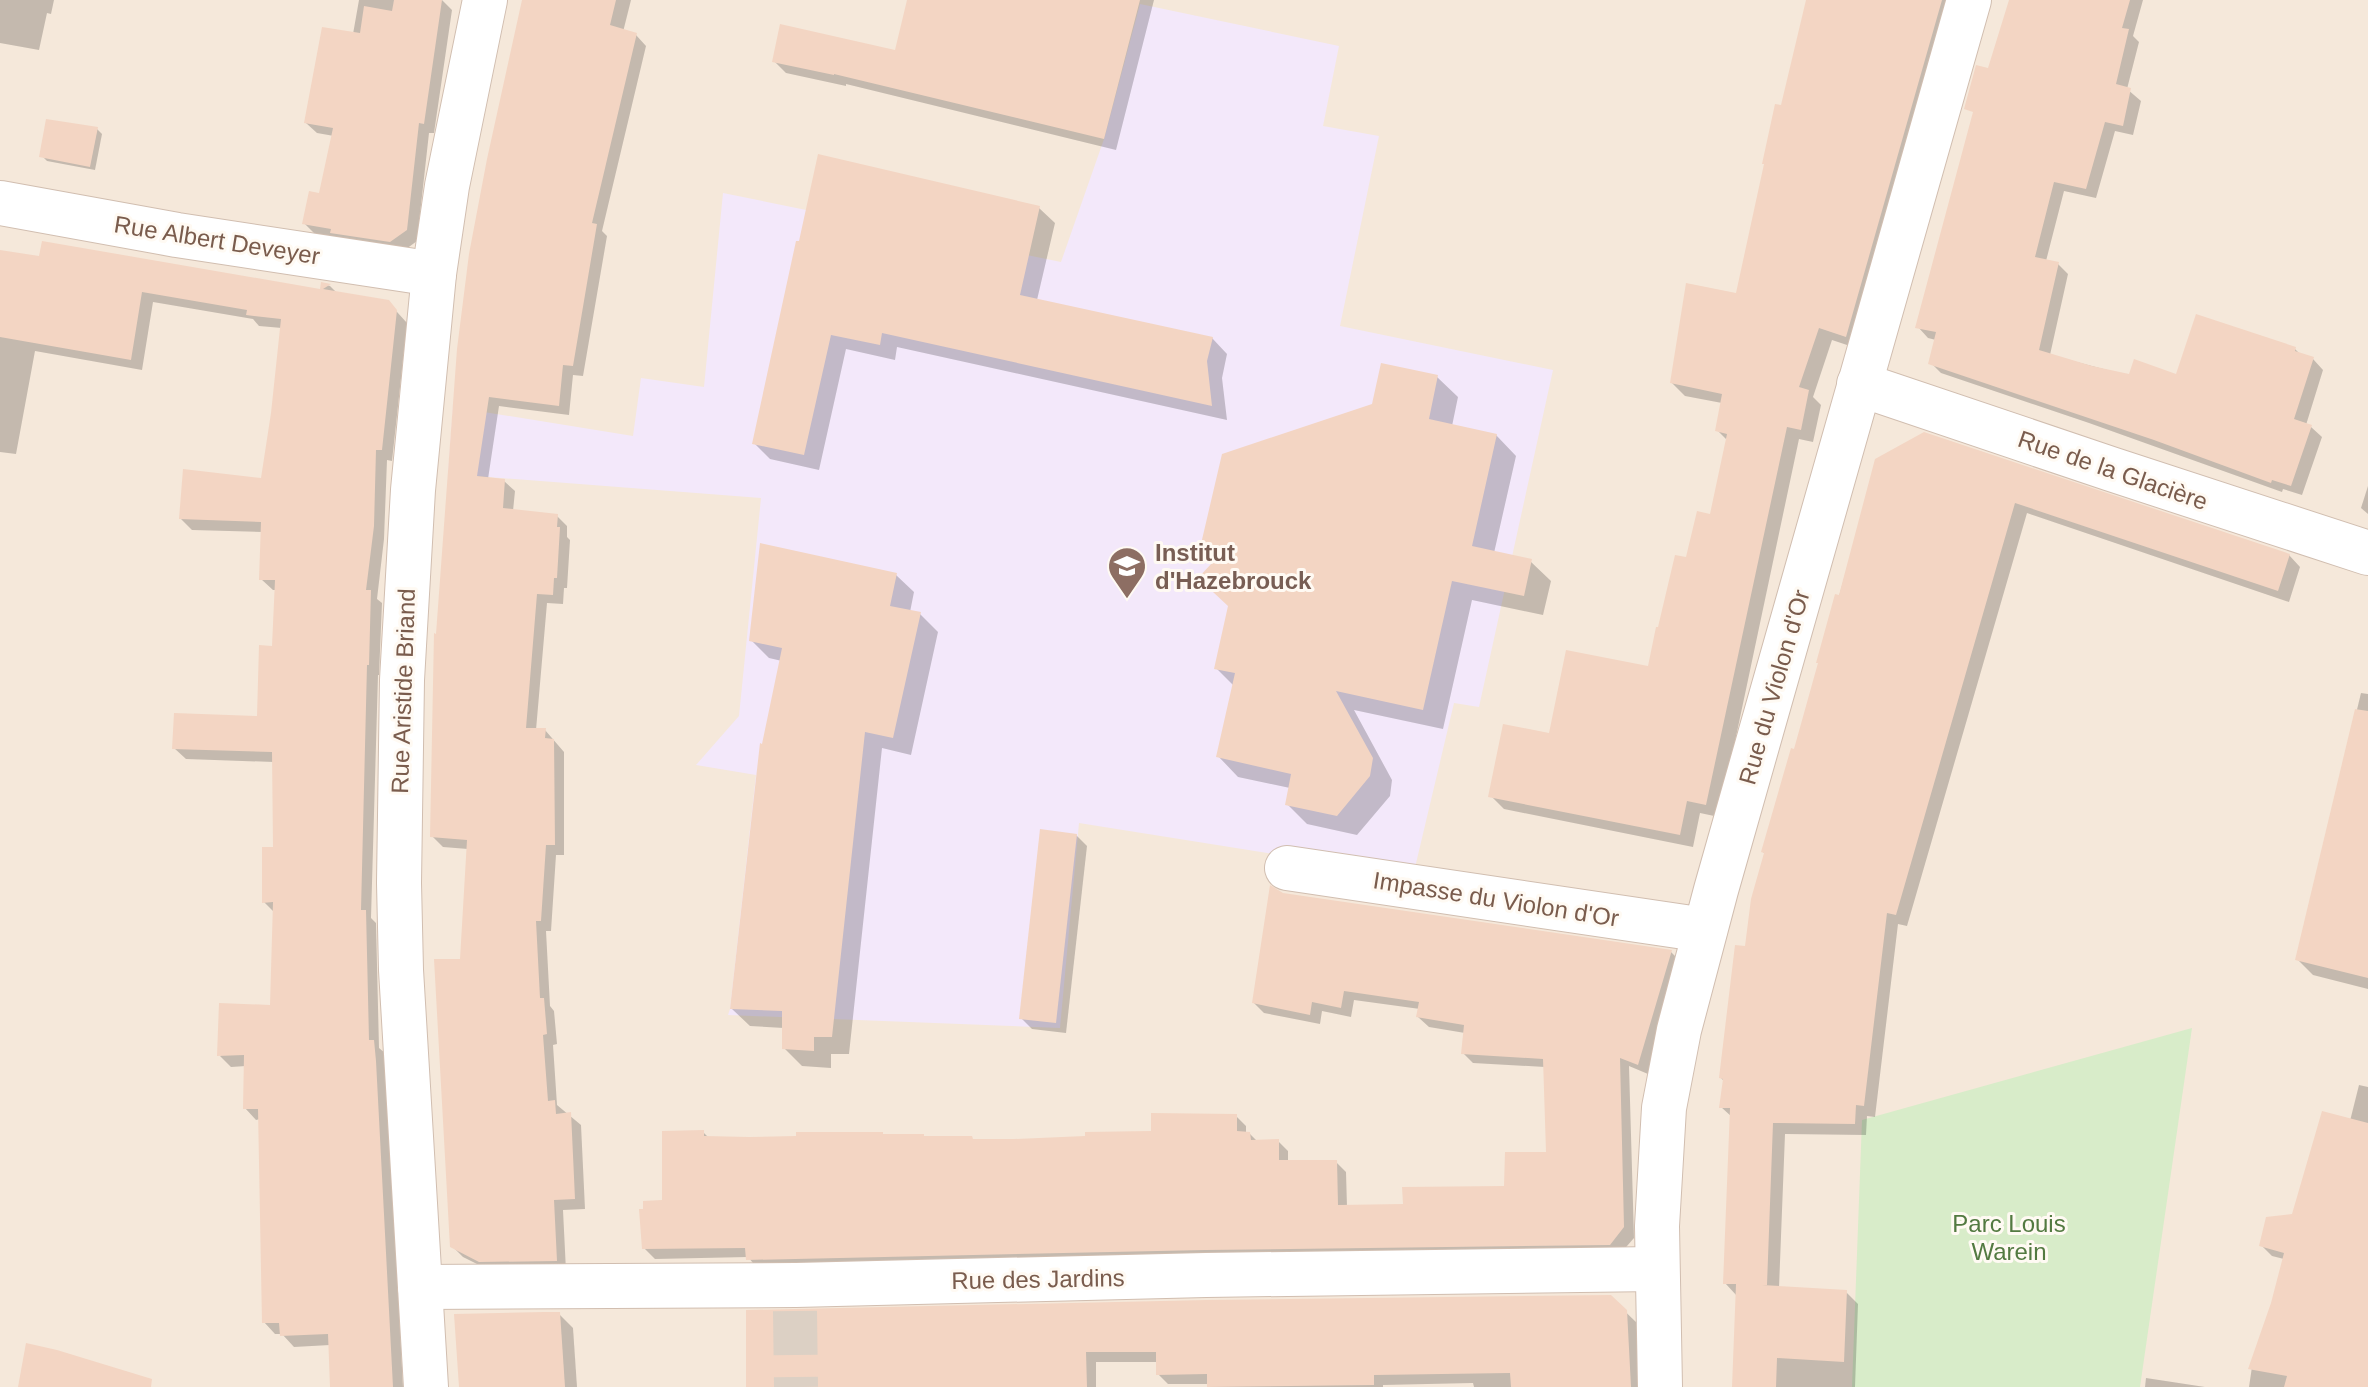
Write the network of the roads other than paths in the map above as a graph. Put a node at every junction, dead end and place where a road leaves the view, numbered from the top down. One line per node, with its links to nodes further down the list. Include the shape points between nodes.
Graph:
1 (485, 0): 4 (street, Rue Aristide Briand)
2 (1969, 0): 5 (street, Rue du Violon d'Or)
3 (0, 203): 4 (street, Rue Albert Deveyer)
4 (434, 274): 10 (street, Rue Aristide Briand, via 408,556 400,771 401,970)
5 (1859, 384): 6 (street, Rue de la Glacière); 8 (street, Rue du Violon d'Or)
6 (2368, 553)
7 (1287, 868): 8 (street, Impasse du Violon d'Or)
8 (1705, 930): 9 (street, Rue du Violon d'Or, via 1664,1108)
9 (1656, 1269): 10 (street, Rue des Jardins, via 1206,1275 795,1298); 12 (street, Rue du Violon d'Or)
10 (420, 1287): 11 (street, Rue Aristide Briand)
11 (426, 1387)
12 (1660, 1387)

